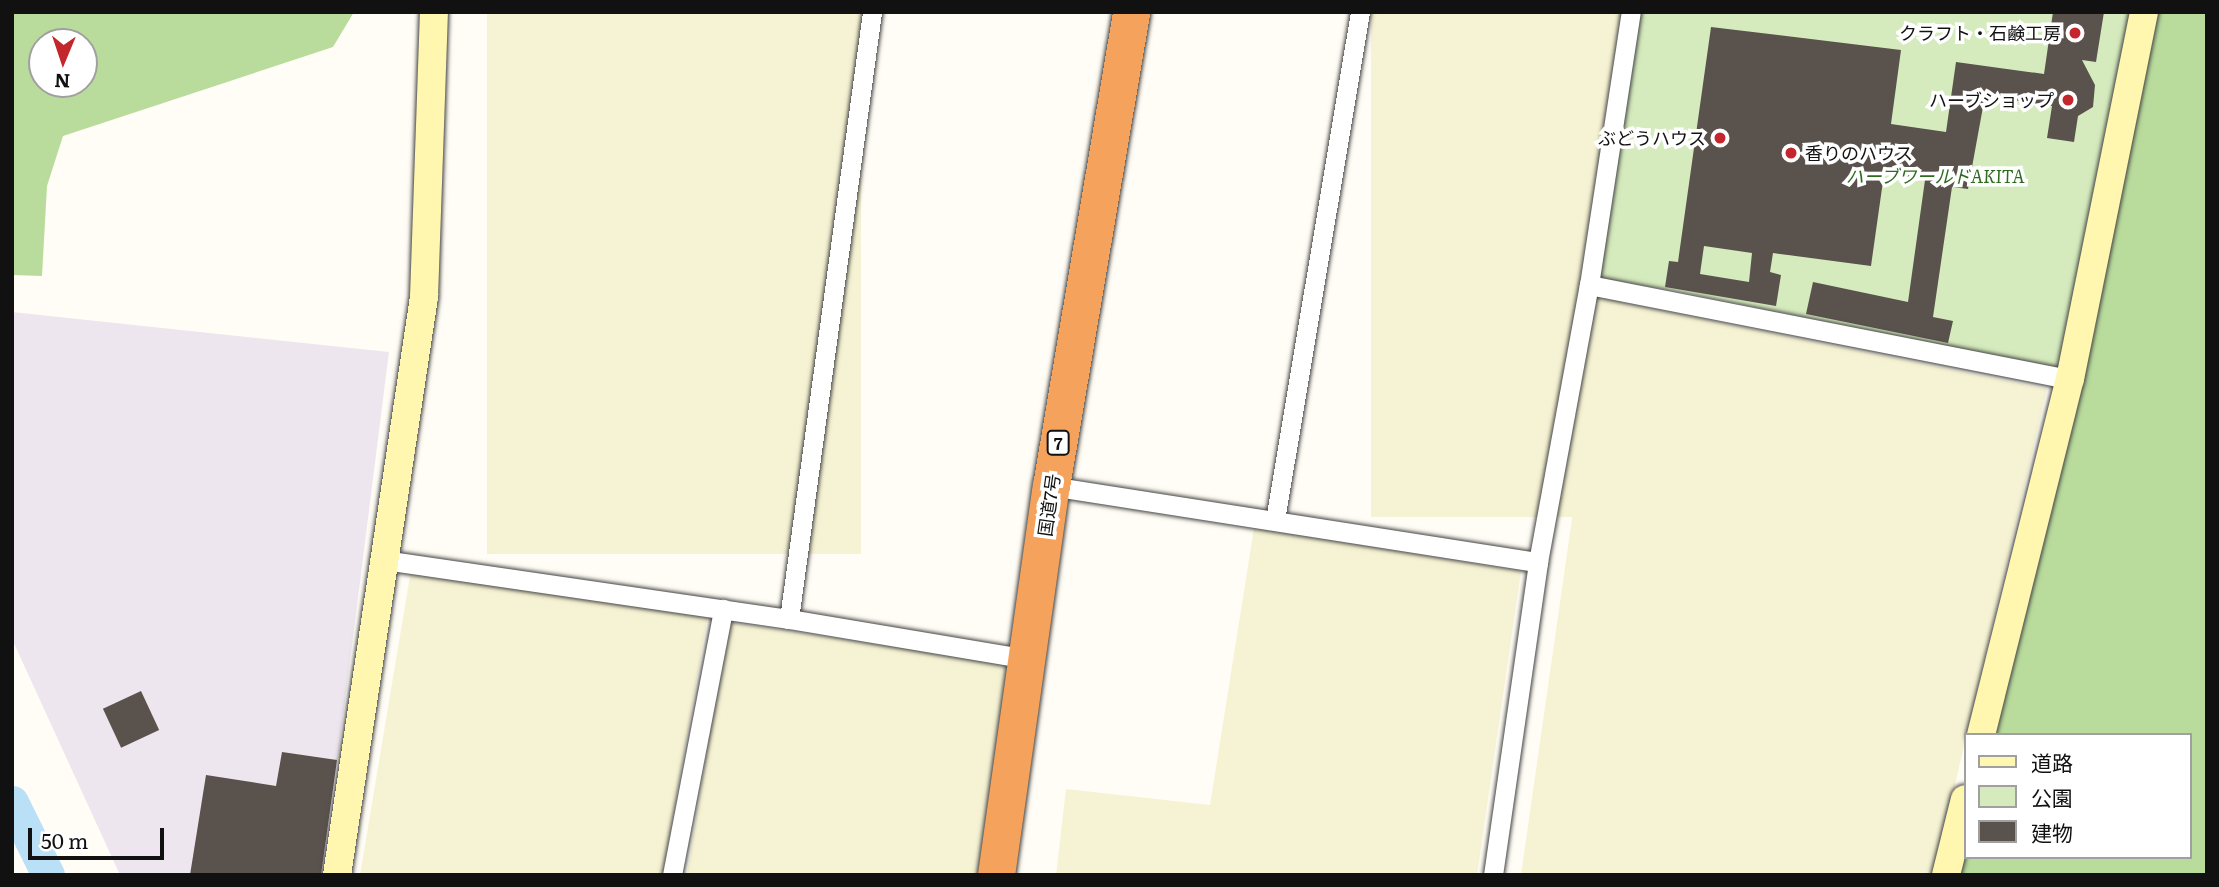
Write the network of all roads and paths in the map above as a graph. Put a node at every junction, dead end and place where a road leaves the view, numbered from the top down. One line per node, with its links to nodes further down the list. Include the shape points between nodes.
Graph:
1 (434, 12): 11 (street, via 424,297)
2 (872, 12): 14 (street)
3 (1131, 12): 9 (highway, 国道7号 / 7)
4 (1360, 12): 10 (street)
5 (1631, 12): 7 (street)
6 (2144, 12): 8 (street)
7 (1589, 285): 8 (street); 12 (street)
8 (2070, 379): 16 (street)
9 (1051, 486): 10 (street); 15 (highway, 国道7号 / 7)
10 (1275, 520): 12 (street)
11 (384, 561): 13 (street); 18 (street)
12 (1538, 562): 21 (street)
13 (723, 609): 14 (street); 19 (street)
14 (789, 619): 15 (street)
15 (1027, 659): 20 (highway, 国道7号 / 7)
16 (1982, 733)
17 (1964, 803): 22 (street)
18 (337, 875)
19 (672, 875)
20 (996, 875)
21 (1493, 875)
22 (1946, 875)

